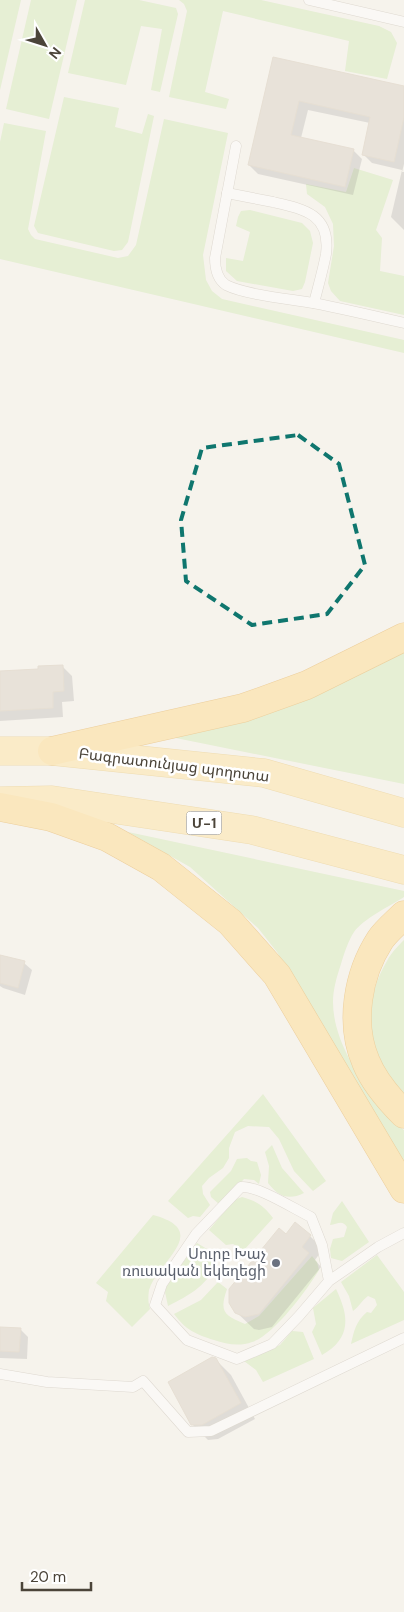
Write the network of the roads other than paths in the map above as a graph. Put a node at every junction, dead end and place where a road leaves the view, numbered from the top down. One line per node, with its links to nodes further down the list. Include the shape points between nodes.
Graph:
1 (309, 0): 2 (lane)
2 (404, 22)
3 (236, 146): 4 (lane)
4 (227, 193): 5 (lane, via 302,209 315,216 322,226 326,253); 5 (lane, via 215,258 219,278 236,289)
5 (314, 303): 6 (lane)
6 (404, 323)
7 (404, 637): 9 (highway, via 307,685 243,708)
8 (0, 750): 9 (main road, Բագրատունյաց պողոտա)
9 (52, 751): 12 (main road, Բագրատունյաց պողոտա, via 264,773)
10 (0, 802): 13 (main road, Մ-1, via 52,800 252,830)
11 (0, 807): 16 (highway, via 51,817 107,838 161,867 230,922 277,975)
12 (404, 813)
13 (404, 870)
14 (404, 915): 15 (highway, via 381,938 367,964 358,1016 359,1042 366,1062 389,1099)
15 (404, 1114)
16 (404, 1189)
17 (404, 1233): 18 (lane)
18 (329, 1281): 18 (lane, via 272,1344 237,1359 187,1340 155,1305 162,1284 196,1234 237,1190 246,1187 311,1217 322,1245)
19 (404, 1338): 20 (lane, via 211,1431 188,1432 143,1382 133,1387 47,1382)
20 (0, 1374)

